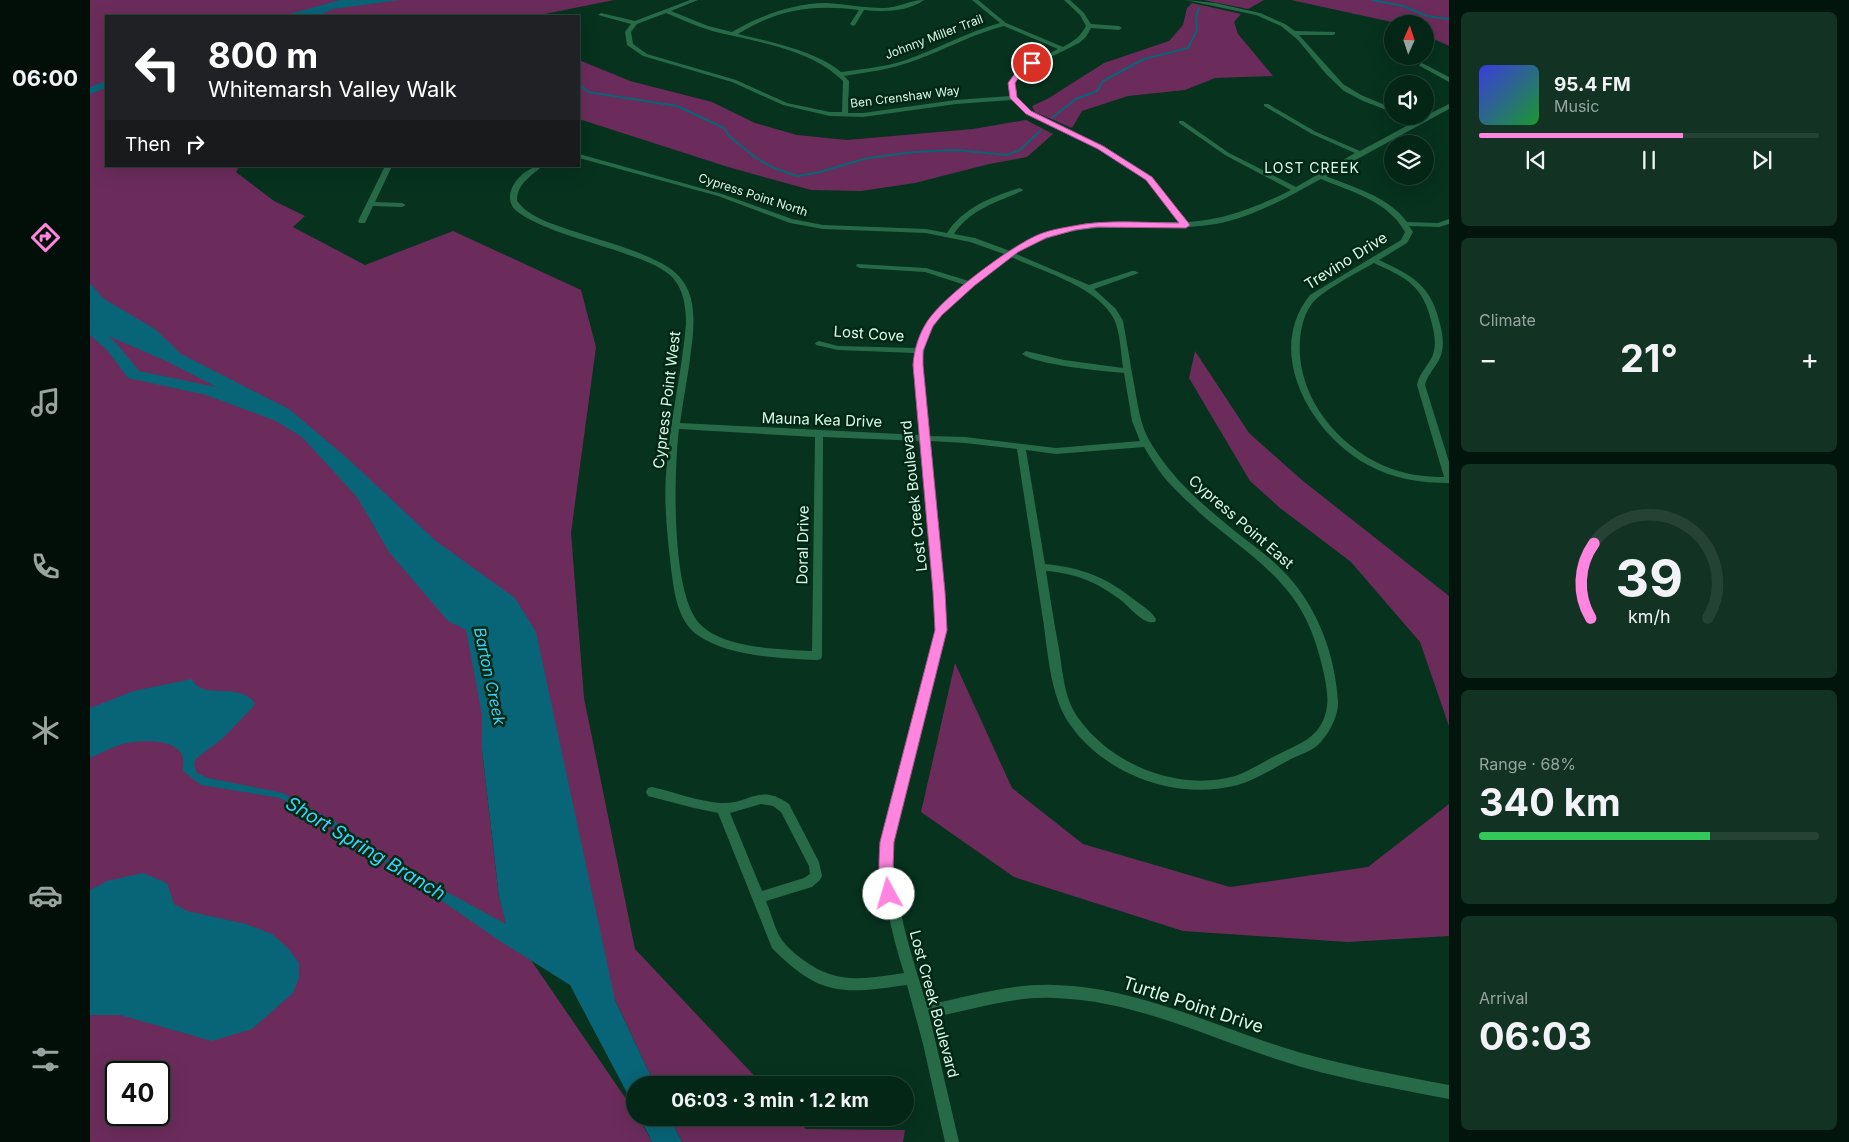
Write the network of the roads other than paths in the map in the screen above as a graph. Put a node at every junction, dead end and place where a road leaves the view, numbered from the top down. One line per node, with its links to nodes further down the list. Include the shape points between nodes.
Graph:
1 (695, 0): 7 (street)
2 (920, 0): 6 (street, via 892,10)
3 (975, 0): 11 (street)
4 (1067, 0): 12 (street)
5 (1188, 0): 14 (street, via 1258,15)
6 (862, 9): 10 (street); 16 (street, via 825,5 801,7 757,21)
7 (665, 11): 9 (street); 16 (street)
8 (601, 15): 9 (street)
9 (635, 23): 26 (street, Ben Crenshaw Way, via 628,32 630,45 645,55 734,81 797,108)
10 (853, 24)
11 (1004, 24): 17 (street); 19 (street, Johnny Miller Trail, via 970,34 894,65)
12 (1089, 26): 13 (street); 17 (street, via 1084,36)
13 (1119, 28)
14 (1294, 33): 15 (street); 23 (street, via 1340,84)
15 (1333, 33)
16 (732, 34): 19 (street, via 793,51)
17 (1063, 49): 21 (street, via 1021,70 1012,83)
18 (1422, 65): 20 (street)
19 (842, 74): 26 (street, via 846,81)
20 (1449, 80)
21 (1014, 98): 26 (street, Ben Crenshaw Way); 41 (street, via 1028,113 1100,148 1149,179)
22 (1266, 104): 29 (street, via 1314,133)
23 (1384, 106)
24 (1449, 106): 25 (street, Lost Creek Boulevard)
25 (1434, 114)
26 (845, 115)
27 (1181, 122): 34 (street, via 1227,154)
28 (1414, 125): 29 (street, Lost Creek Boulevard)
29 (1360, 153): 33 (street, Lost Creek Boulevard)
30 (580, 156): 42 (street, Cypress Point North, via 720,194 772,215 808,225)
31 (388, 167): 36 (street)
32 (538, 167): 53 (street, Cypress Point West, via 519,182 514,191 517,209 544,223 642,256 671,272 680,282 686,294 691,321)
33 (1320, 176): 34 (street, Lost Creek Boulevard); 40 (street, Trevino Drive, via 1388,206)
34 (1295, 189): 41 (street, Lost Creek Boulevard, via 1235,217)
35 (1020, 190): 42 (street, via 970,212 958,220)
36 (370, 204): 37 (street); 38 (street)
37 (402, 205)
38 (362, 221)
39 (1449, 222): 40 (street)
40 (1406, 224): 44 (street, Trevino Drive, via 1409,232 1404,241)
41 (1186, 225): 43 (street, Lost Creek Boulevard, via 1075,228 1043,236)
42 (950, 234): 43 (street, Cypress Point North)
43 (1010, 254): 47 (street, Lost Creek Boulevard); 48 (street, Cypress Point East)
44 (1374, 260): 58 (street, via 1417,283 1431,302 1440,342 1437,354 1422,375 1421,385); 58 (street, Trevino Drive, via 1313,297 1307,304 1298,327 1298,372 1316,413 1330,433 1346,447 1387,470 1422,480)
45 (860, 266): 47 (street, via 926,270)
46 (1135, 273): 48 (street)
47 (970, 284): 50 (street, Lost Creek Boulevard, via 929,325)
48 (1089, 288): 52 (street, Cypress Point East, via 1119,321)
49 (818, 343): 50 (street, Lost Cove, via 838,348)
50 (919, 351): 55 (street, Lost Creek Boulevard)
51 (1026, 354): 52 (street, via 1079,367)
52 (1128, 371): 56 (street, Cypress Point East, via 1136,421)
53 (677, 426): 54 (street, Mauna Kea Drive); 61 (street, Cypress Point West, via 671,464 670,514 682,604 691,623 706,636 729,645)
54 (819, 434): 55 (street, Mauna Kea Drive); 61 (street, Doral Drive)
55 (924, 437): 57 (street, Mauna Kea Drive); 65 (street, Lost Creek Boulevard, via 941,630 887,842 886,865 894,919)
56 (1146, 444): 57 (street, Mauna Kea Drive, via 1056,451); 59 (street, Cypress Point East, via 1173,482 1267,562 1303,602 1325,655 1333,705 1326,726 1314,742 1238,780 1211,784 1151,778 1116,762 1074,722 1061,696)
57 (1021, 448): 59 (street, Cypress Point East)
58 (1449, 479)
59 (1039, 567): 60 (street, via 1095,578)
60 (1151, 619)
61 (817, 656)
62 (652, 792): 63 (street)
63 (722, 809): 64 (street); 64 (street, via 760,799 780,802 815,866 816,876 808,883)
64 (758, 898): 65 (street, via 776,944 809,974 826,982 858,986)
65 (912, 978): 66 (street, Lost Creek Boulevard)
66 (922, 1013): 67 (street, Turtle Point Drive, via 1016,994 1052,991 1093,994 1142,1005 1281,1054 1347,1072); 68 (street, Lost Creek Boulevard)
67 (1449, 1092)
68 (952, 1142)

